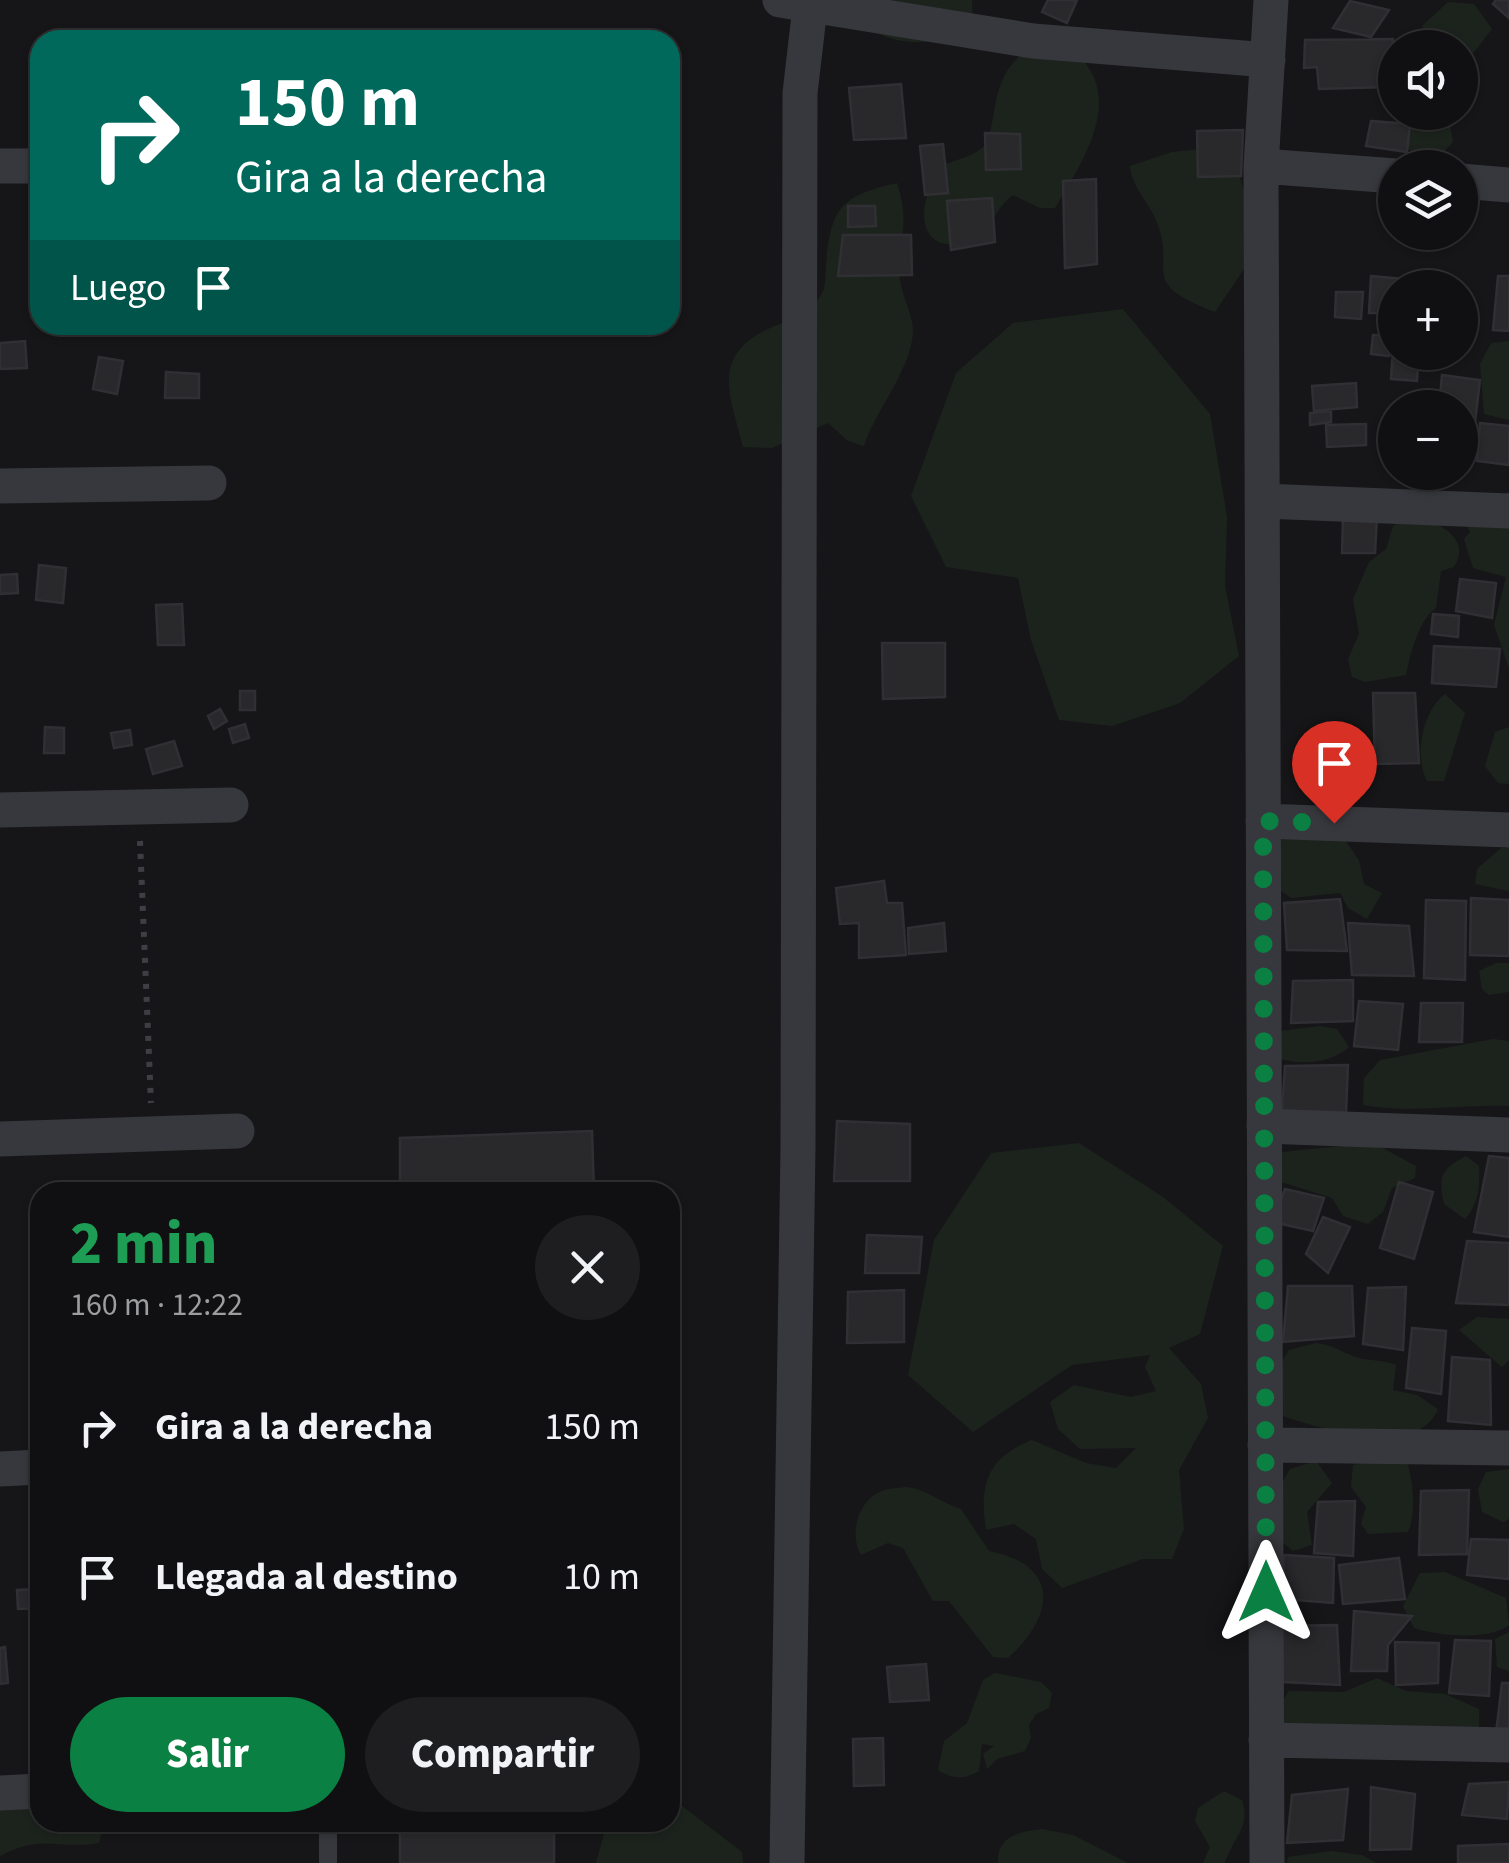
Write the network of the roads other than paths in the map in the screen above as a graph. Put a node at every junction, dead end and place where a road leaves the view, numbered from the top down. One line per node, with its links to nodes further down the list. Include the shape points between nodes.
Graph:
1 (1299, 0): 3 (street)
2 (795, 4): 4 (street, via 1033,41); 33 (street, via 798,1147)
3 (1272, 12): 4 (street)
4 (1268, 60): 7 (street)
5 (0, 166): 6 (street)
6 (30, 166)
7 (1261, 166): 8 (street); 13 (street)
8 (1378, 175)
9 (1478, 182): 10 (street)
10 (1509, 185)
11 (209, 483): 12 (street)
12 (0, 486)
13 (1262, 501): 14 (street); 17 (street)
14 (1509, 511)
15 (232, 805): 16 (street)
16 (0, 810)
17 (1263, 821): 18 (street); 19 (street)
18 (1509, 830)
19 (1264, 1126): 21 (street); 23 (street)
20 (237, 1131): 22 (street)
21 (1509, 1136)
22 (0, 1140)
23 (1265, 1445): 24 (street); 27 (street)
24 (1509, 1448)
25 (30, 1466): 26 (street)
26 (0, 1468)
27 (1266, 1740): 28 (street); 34 (street)
28 (1509, 1745)
29 (30, 1791): 30 (street)
30 (0, 1792)
31 (328, 1832): 32 (lane)
32 (328, 1863)
33 (787, 1863)
34 (1267, 1863)

